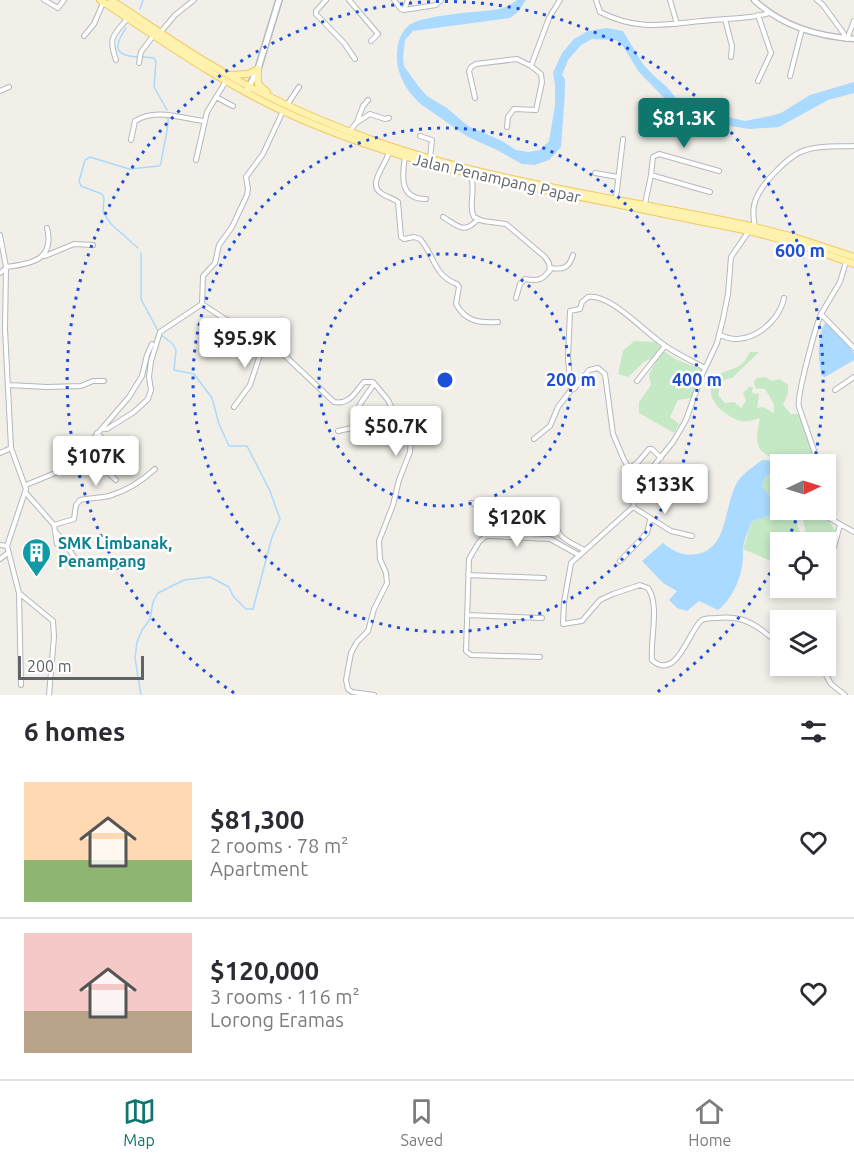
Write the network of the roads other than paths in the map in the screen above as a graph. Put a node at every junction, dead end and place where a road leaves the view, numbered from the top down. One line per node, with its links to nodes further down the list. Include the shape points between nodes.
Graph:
1 (44, 0): 2 (street, via 58,8)
2 (64, 0)
3 (111, 0): 24 (main road, Jalan Penampang Papar)
4 (194, 0): 27 (street)
5 (279, 0): 38 (main road)
6 (326, 0): 34 (street, via 316,15)
7 (349, 0): 32 (street, via 378,34)
8 (394, 0): 18 (street)
9 (408, 0): 18 (street)
10 (441, 0): 18 (street, via 436,5)
11 (560, 0): 37 (street)
12 (596, 0): 25 (street, via 600,12 618,20 661,26)
13 (670, 0): 25 (street)
14 (754, 0): 19 (street)
15 (817, 0): 17 (street)
16 (102, 1): 21 (main road, Jalan Penampang Papar); 29 (street, via 94,24)
17 (824, 2): 30 (street)
18 (404, 10)
19 (769, 13): 20 (street); 26 (street)
20 (758, 15): 22 (street); 41 (street, via 771,53)
21 (128, 18): 28 (main road, Jalan Penampang Papar); 35 (street, via 111,41)
22 (725, 19): 25 (street); 33 (street)
23 (854, 21): 30 (street)
24 (145, 23): 27 (main road, Jalan Penampang Papar); 28 (main road)
25 (677, 24)
26 (802, 29): 30 (street); 39 (street)
27 (160, 33): 40 (main road, Jalan Penampang Papar)
28 (150, 34): 36 (street); 40 (main road, Jalan Penampang Papar)
29 (84, 36)
30 (846, 39): 31 (street)
31 (854, 39)
32 (371, 41)
33 (731, 57)
34 (355, 59)
35 (116, 60)
36 (139, 63)
37 (531, 66): 49 (street, via 517,59 473,65 469,71); 56 (street, via 542,76 536,110 514,109)
38 (258, 69): 40 (main road); 43 (main road); 48 (main road, via 258,84)
39 (790, 76)
40 (227, 78): 43 (main road, Jalan Penampang Papar); 45 (main road, Jalan Penampang Papar); 47 (street)
41 (758, 81)
42 (9, 87): 46 (street)
43 (250, 87): 45 (main road); 48 (main road, Jalan Penampang Papar)
44 (299, 87): 52 (street)
45 (242, 90): 52 (main road, Jalan Penampang Papar)
46 (0, 91)
47 (216, 97): 51 (street); 54 (street)
48 (271, 98): 52 (main road, Jalan Penampang Papar)
49 (475, 98)
50 (368, 100): 55 (street)
51 (233, 106)
52 (285, 108): 57 (main road, Jalan Penampang Papar); 62 (main road, Jalan Penampang Papar); 91 (street, via 263,154 246,177 247,195 219,245 214,263 203,276)
53 (389, 118): 55 (street, via 370,114)
54 (204, 121): 60 (street, via 144,115 135,122); 65 (street)
55 (357, 123): 57 (street)
56 (507, 128)
57 (350, 131): 64 (main road, Jalan Penampang Papar)
58 (420, 136): 64 (street, via 432,140)
59 (623, 139): 70 (street)
60 (131, 140)
61 (854, 146): 77 (street, via 813,148 793,156 759,192 754,205)
62 (388, 152): 63 (main road, Jalan Penampang Papar); 93 (street, via 376,186 398,200 401,237 420,239 444,278 458,284 456,304 463,315 475,322)
63 (405, 157): 68 (main road, Jalan Penampang Papar); 73 (street, via 406,189 416,198)
64 (430, 158): 72 (main road, Jalan Penampang Papar, via 516,180)
65 (196, 160)
66 (720, 171): 69 (street, via 659,154 653,157)
67 (595, 173): 70 (street)
68 (471, 175): 76 (street, via 472,212); 79 (main road, Jalan Penampang Papar)
69 (651, 175): 71 (street); 74 (street)
70 (618, 177): 72 (street)
71 (710, 192)
72 (616, 198): 74 (main road, Jalan Penampang Papar)
73 (426, 199)
74 (645, 204): 77 (main road, Jalan Penampang Papar)
75 (443, 217): 76 (street, via 461,228 471,226)
76 (477, 219): 87 (street, via 508,226 545,257)
77 (755, 227): 83 (main road, Jalan Penampang Papar)
78 (47, 228): 84 (street, via 47,249)
79 (748, 231): 85 (main road, Jalan Penampang Papar); 94 (street, via 731,257)
80 (0, 235): 88 (street)
81 (93, 245): 84 (street, via 74,244)
82 (573, 255): 87 (street, via 566,268)
83 (854, 257)
84 (38, 260): 88 (street)
85 (846, 261): 86 (main road, Jalan Penampang Papar); 92 (street, via 840,282)
86 (854, 264)
87 (550, 268): 89 (street, via 538,281 523,281)
88 (3, 269): 106 (street)
89 (516, 298)
90 (784, 298): 94 (street, via 779,312 761,330 736,339)
91 (202, 304): 95 (street); 96 (street, via 163,329)
92 (821, 314): 98 (street); 118 (street, via 798,399)
93 (498, 322)
94 (719, 334): 99 (street)
95 (266, 337): 105 (street, via 334,402 353,397 364,382); 109 (street, via 250,384)
96 (157, 338): 100 (street); 101 (street)
97 (665, 346): 99 (street); 104 (street); 107 (street, via 625,312 596,296 588,297 580,309 570,310 569,315)
98 (854, 348)
99 (705, 368): 119 (street, via 684,424)
100 (144, 370): 101 (street); 110 (street)
101 (149, 377): 110 (street, via 150,394 144,403 107,429)
102 (854, 377): 108 (street)
103 (104, 381): 106 (street, via 81,386)
104 (637, 381)
105 (374, 384): 111 (street, via 360,404 352,428); 155 (street, via 388,400 411,441 378,541 387,583 368,631 354,647 346,676 352,692)
106 (8, 385): 114 (street)
107 (571, 390): 113 (street, via 550,426); 121 (street, via 589,370 598,368 605,374 611,426)
108 (835, 390)
109 (234, 407)
110 (102, 428): 112 (street)
111 (338, 431)
112 (97, 433): 115 (street); 116 (street)
113 (534, 439)
114 (11, 448): 117 (street); 124 (street)
115 (83, 450): 122 (street); 124 (street, via 60,471)
116 (115, 451)
117 (0, 453)
118 (815, 454)
119 (661, 458): 121 (street, via 649,449); 123 (street)
120 (155, 469): 130 (street, via 111,495 80,500 74,519)
121 (629, 469): 123 (street)
122 (116, 480)
123 (639, 484): 127 (street)
124 (26, 485): 125 (street)
125 (26, 493): 130 (street); 138 (street)
126 (471, 503): 139 (street, via 549,515 563,538)
127 (633, 507): 128 (street); 139 (street)
128 (650, 519): 134 (street, via 671,531); 143 (street, via 647,533)
129 (832, 520): 131 (street)
130 (54, 525): 132 (street)
131 (840, 525): 133 (street); 135 (street)
132 (56, 532): 136 (street); 144 (street, via 72,557)
133 (854, 532)
134 (692, 536)
135 (836, 540)
136 (57, 544)
137 (0, 545): 138 (street)
138 (7, 546): 140 (street)
139 (584, 550): 141 (street)
140 (8, 553): 142 (street); 147 (street)
141 (579, 555): 145 (street, via 546,539 486,536 470,555); 150 (street, via 571,563 563,624 582,621 600,600 640,585 650,590 653,598 651,649 655,663 665,665 675,660 699,623 707,619 742,618)
142 (0, 559)
143 (620, 561)
144 (87, 564)
145 (468, 575): 146 (street); 148 (street)
146 (544, 578)
147 (19, 593): 153 (street); 154 (street, via 53,621)
148 (467, 615): 149 (street); 151 (street, via 465,647 469,655)
149 (542, 618)
150 (770, 636)
151 (540, 657)
152 (827, 676): 156 (street)
153 (21, 685)
154 (48, 695)
155 (374, 695)
156 (845, 695)

